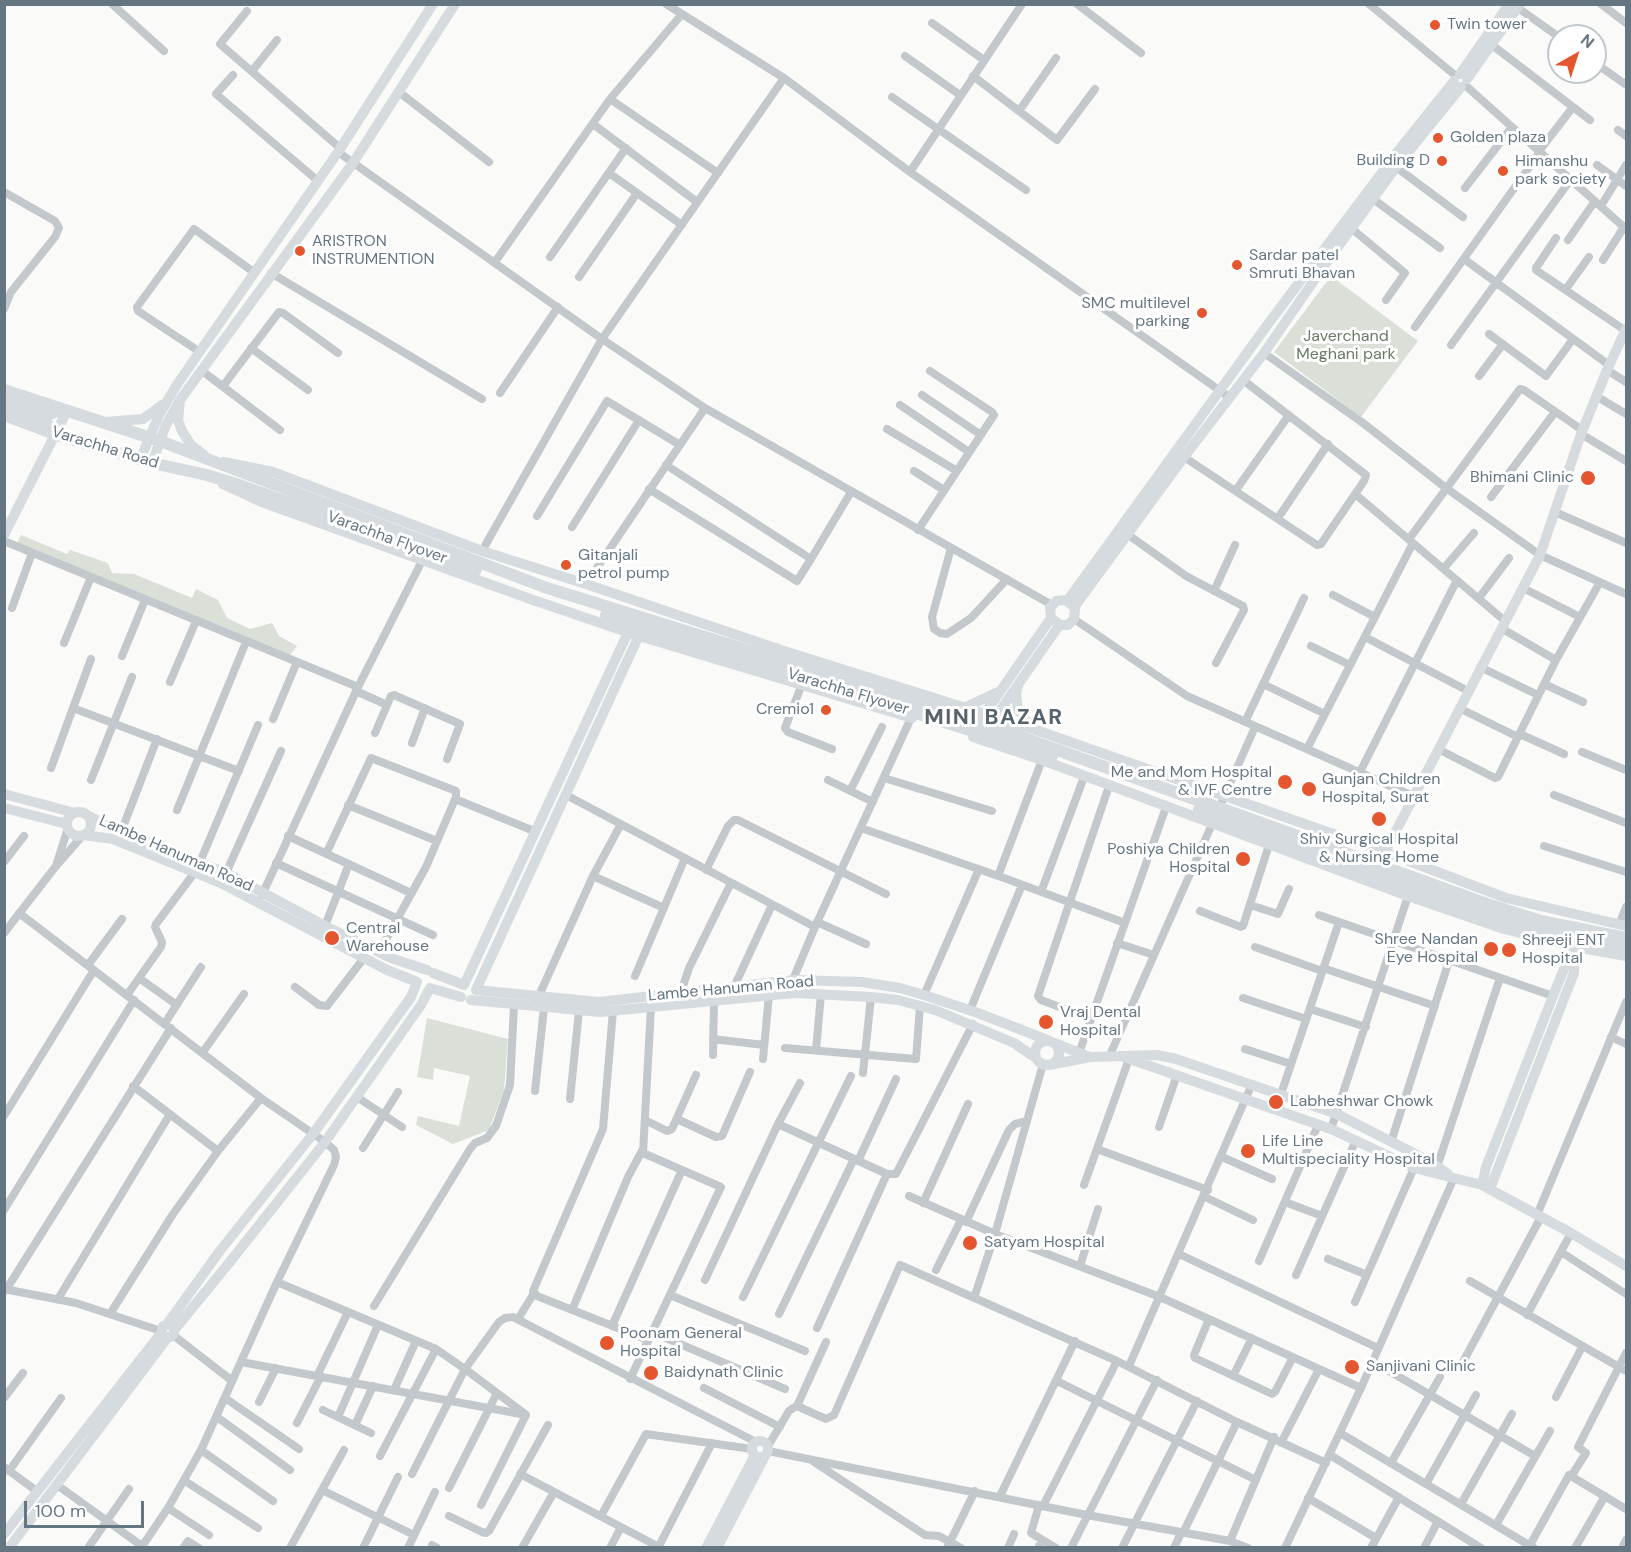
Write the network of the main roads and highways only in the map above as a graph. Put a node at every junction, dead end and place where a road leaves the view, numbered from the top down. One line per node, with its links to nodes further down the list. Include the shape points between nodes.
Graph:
1 (4, 390): 4 (main road, Varachha Flyover, via 212,461)
2 (4, 415): 3 (main road, Varachha Road, via 140,460)
3 (207, 475): 4 (main road, Varachha Flyover)
4 (241, 479): 5 (main road, Varachha Flyover, via 547,588 985,724 1487,904 1541,921); 6 (main road, Varachha Flyover, via 564,602 1042,753 1482,913 1538,930)
5 (1626, 938)
6 (1626, 947)

